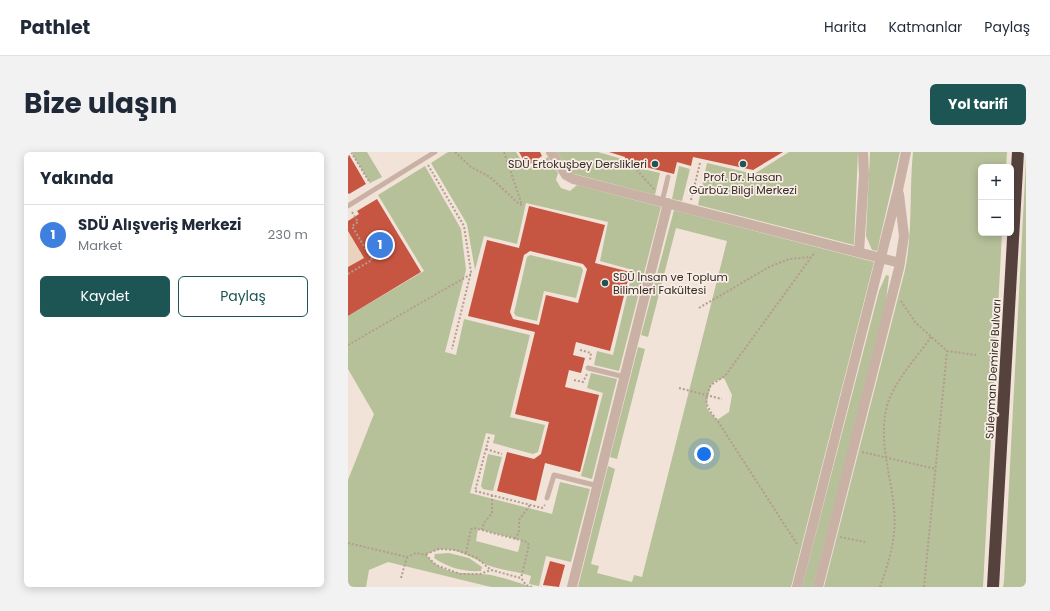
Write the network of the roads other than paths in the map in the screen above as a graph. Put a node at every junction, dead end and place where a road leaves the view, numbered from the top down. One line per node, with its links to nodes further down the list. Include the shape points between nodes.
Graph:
1 (434, 152): 9 (lane)
2 (551, 152): 8 (street, via 570,178)
3 (863, 152): 10 (street)
4 (906, 152): 7 (street)
5 (1018, 152): 20 (highway, Süleyman Demirel Bulvarı)
6 (668, 177): 8 (lane)
7 (898, 190): 11 (street); 12 (street, via 904,236)
8 (664, 201): 10 (street); 14 (street)
9 (348, 206)
10 (859, 252): 11 (street)
11 (881, 258): 12 (street); 18 (street)
12 (900, 263): 19 (street)
13 (588, 368): 14 (lane)
14 (625, 377): 15 (street)
15 (598, 486): 16 (lane, via 554,475); 17 (street)
16 (547, 498)
17 (572, 587)
18 (797, 587)
19 (818, 587)
20 (993, 587)

